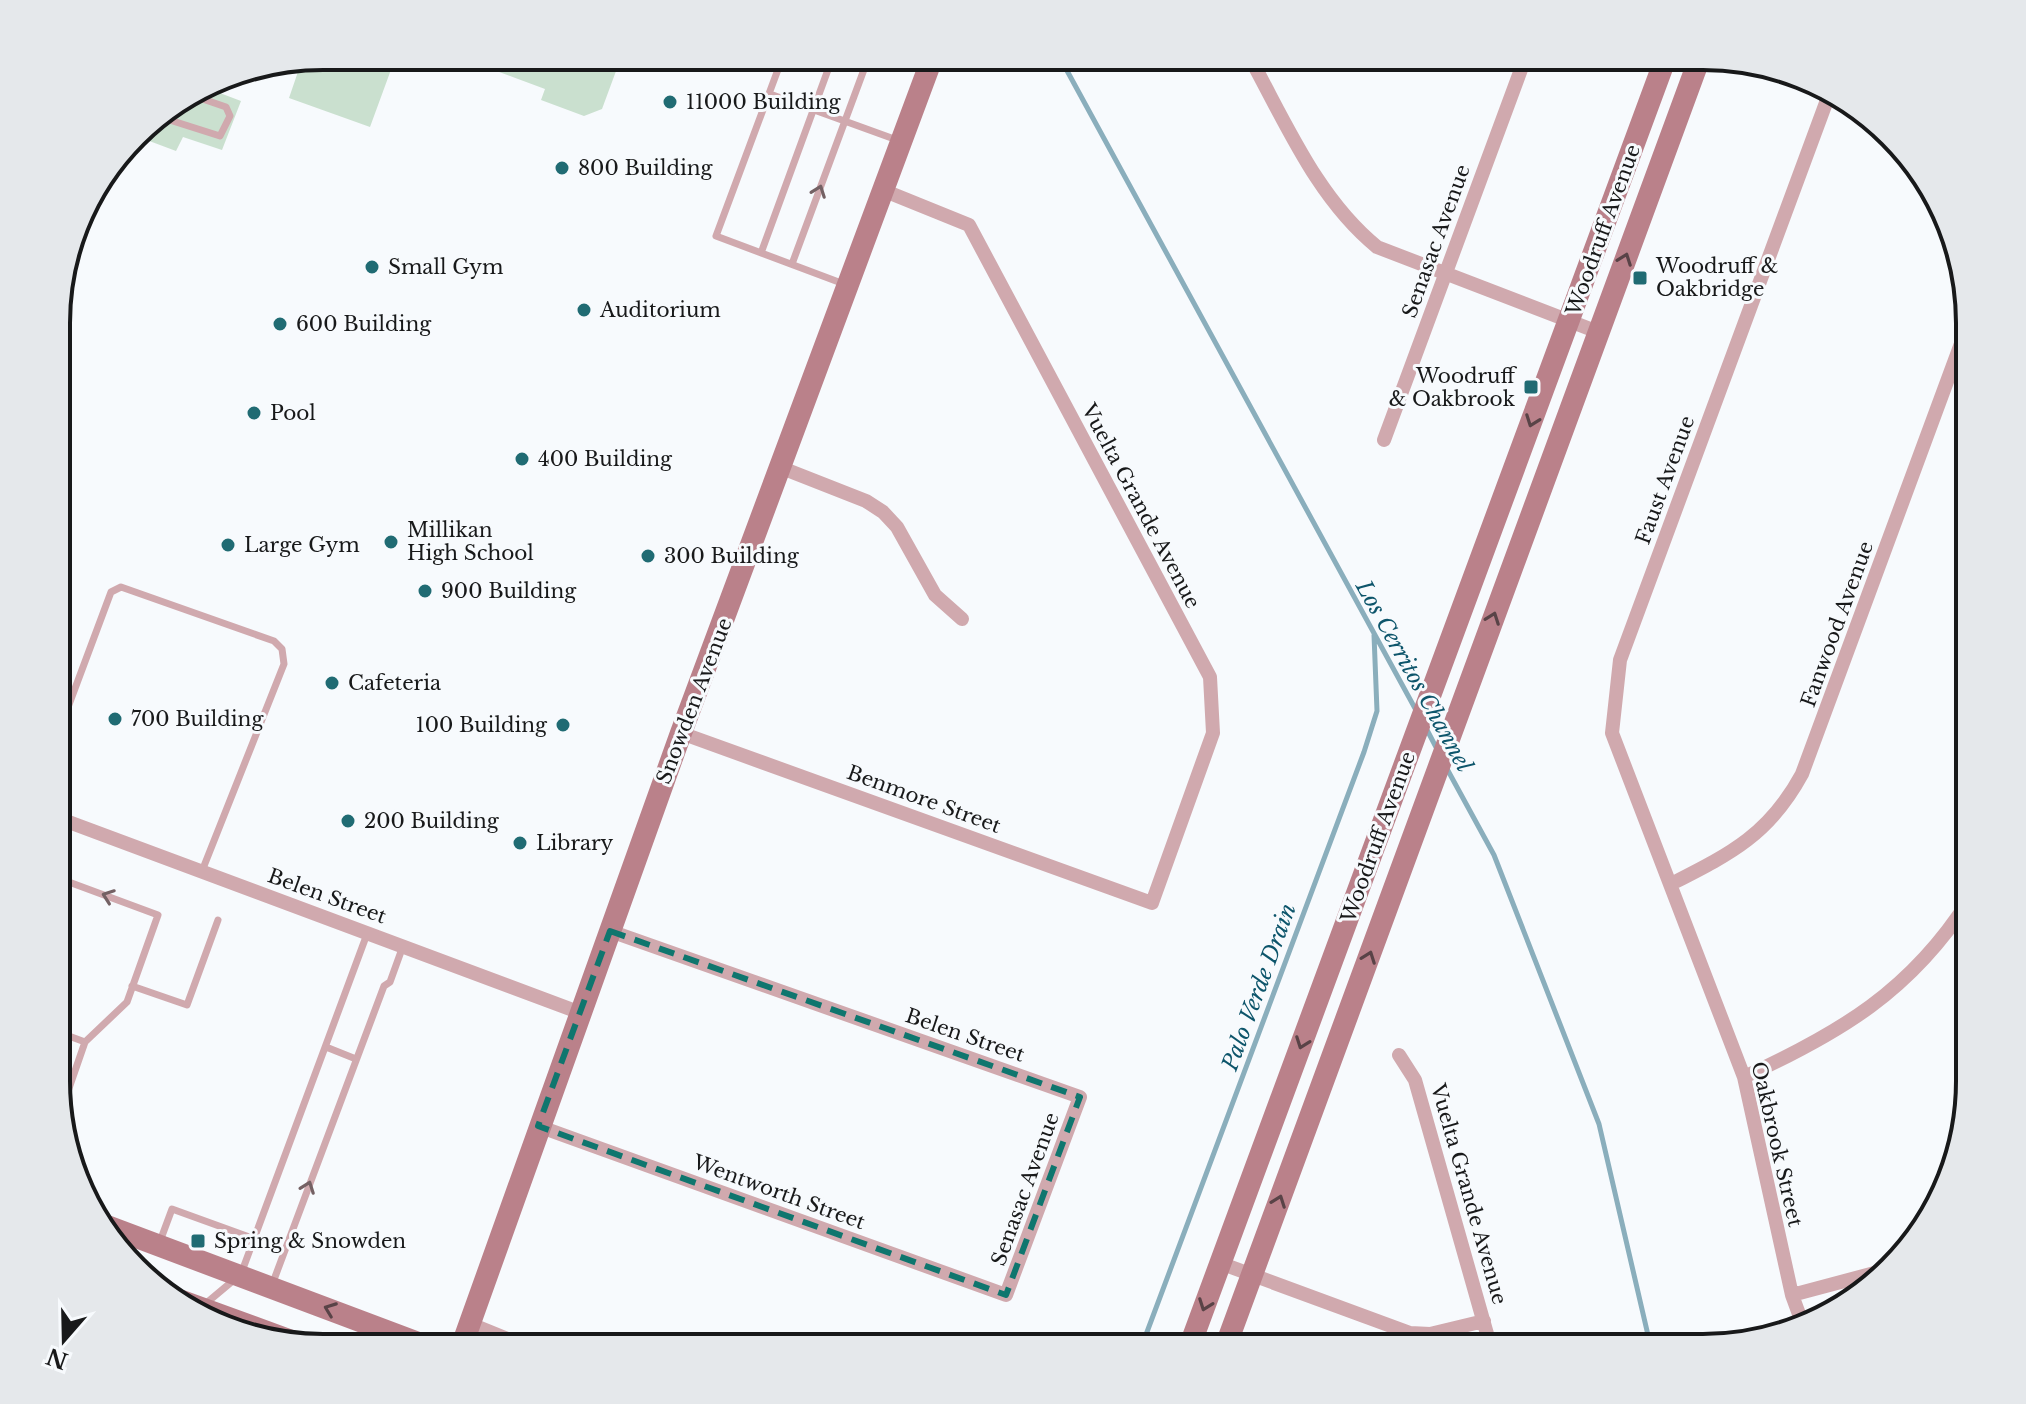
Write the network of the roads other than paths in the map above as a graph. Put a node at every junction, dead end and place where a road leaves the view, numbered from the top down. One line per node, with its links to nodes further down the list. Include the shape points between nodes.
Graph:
1 (778, 70): 9 (lane)
2 (828, 70): 12 (lane)
3 (864, 70): 14 (lane)
4 (928, 70): 15 (main road, Snowden Avenue)
5 (1257, 71): 19 (street, via 1326,194 1350,225 1377,247)
6 (1521, 71): 19 (street, Senasac Avenue)
7 (1661, 71): 21 (main road, Woodruff Avenue)
8 (1695, 71): 22 (main road, Woodruff Avenue, one-way to 8)
9 (770, 94): 12 (lane); 17 (lane, via 716,236)
10 (205, 100): 13 (lane, via 226,107 230,116 220,136)
11 (1826, 102): 32 (street, Faust Avenue, via 1620,660 1612,733)
12 (814, 110): 14 (lane); 17 (lane)
13 (171, 121)
14 (845, 121): 15 (lane); 18 (lane, one-way to 14)
15 (903, 142): 16 (main road, Snowden Avenue)
16 (885, 191): 20 (main road, Snowden Avenue); 33 (street, Vuelta Grande Avenue, via 969,225 1210,677 1213,733)
17 (761, 253): 18 (lane)
18 (792, 264): 20 (lane)
19 (1446, 274): 21 (street); 24 (street, Senasac Avenue)
20 (850, 286): 25 (main road, Snowden Avenue)
21 (1569, 321): 22 (street); 53 (main road, Woodruff Avenue, one-way to 53)
22 (1598, 332): 55 (main road, Woodruff Avenue, one-way to 22)
23 (1955, 360): 32 (street, Fanwood Avenue, via 1802,774 1768,825 1737,850)
24 (1384, 440)
25 (782, 468): 26 (street, via 883,512 935,595); 28 (main road, Snowden Avenue)
26 (962, 619)
27 (70, 701): 30 (lane, via 111,592 121,587 274,641 282,649 284,664)
28 (681, 733): 33 (street, Benmore Street); 36 (main road, Snowden Avenue)
29 (71, 823): 30 (street, Belen Street)
30 (202, 871): 37 (street, Belen Street)
31 (71, 883): 39 (lane, one-way to 31, via 158,915)
32 (1671, 884): 46 (street, Oakbrook Street)
33 (1152, 903)
34 (218, 920): 39 (lane, via 187,1005)
35 (1955, 922): 46 (street, via 1904,982 1867,1012)
36 (610, 931): 40 (main road, Snowden Avenue); 48 (street, Belen Street)
37 (368, 933): 38 (street, Belen Street); 43 (lane)
38 (403, 946): 40 (street, Belen Street); 45 (lane)
39 (132, 986): 42 (lane, via 127,1002)
40 (581, 1013): 49 (main road, Snowden Avenue)
41 (71, 1037): 42 (lane)
42 (85, 1042): 47 (lane)
43 (326, 1047): 45 (lane); 51 (lane)
44 (1399, 1055): 62 (street, Vuelta Grande Avenue, via 1415,1080)
45 (356, 1059): 57 (lane, one-way to 45)
46 (1744, 1077): 59 (street, Oakbrook Street)
47 (71, 1082)
48 (1080, 1097): 58 (street, Senasac Avenue)
49 (538, 1126): 58 (street, Wentworth Street); 63 (main road, Snowden Avenue)
50 (119, 1230): 52 (main road)
51 (255, 1239): 52 (lane, via 172,1209); 54 (lane)
52 (159, 1245): 54 (main road)
53 (1220, 1263): 55 (street); 67 (main road, Woodruff Avenue, one-way to 67)
54 (241, 1274): 57 (main road); 60 (lane)
55 (1252, 1275): 68 (main road, Woodruff Avenue); 69 (street, via 1410,1333)
56 (1864, 1276): 59 (street)
57 (271, 1286): 64 (main road, one-way to 57)
58 (1006, 1295)
59 (1792, 1295): 61 (street, Oakbrook Street)
60 (206, 1305)
61 (1799, 1315)
62 (1484, 1321): 70 (street); 71 (street, Vuelta Grande Avenue)
63 (468, 1323): 65 (main road, Snowden Avenue); 66 (street)
64 (393, 1333)
65 (465, 1333)
66 (493, 1333)
67 (1194, 1334)
68 (1230, 1334)
69 (1426, 1334)
70 (1431, 1334)
71 (1487, 1334)

